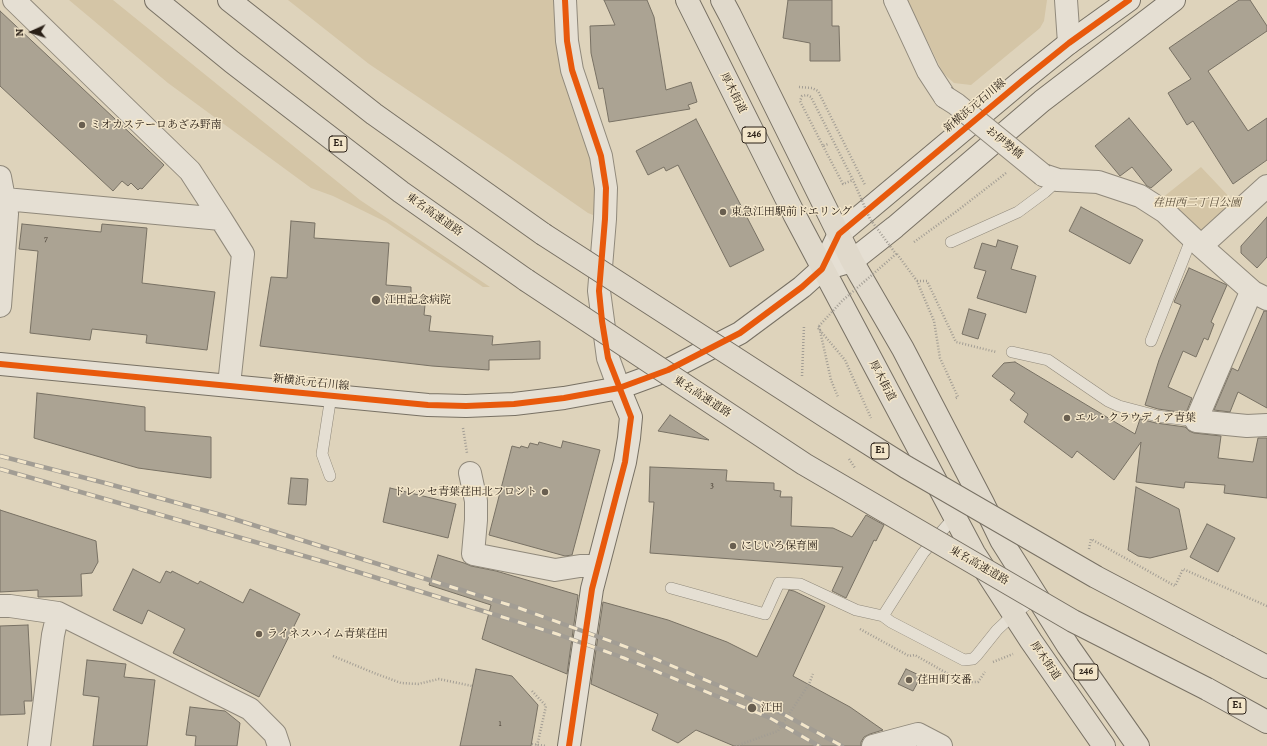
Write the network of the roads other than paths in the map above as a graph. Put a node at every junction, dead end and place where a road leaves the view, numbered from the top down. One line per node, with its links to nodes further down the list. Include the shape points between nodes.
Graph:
1 (14, 0): 16 (street, via 190,171)
2 (156, 0): 44 (highway, 東名高速道路 / E1, bridge, via 401,192 526,280 804,464 1073,621)
3 (229, 0): 43 (highway, E1, bridge, via 374,114 543,234 821,414 906,467 1096,577)
4 (565, 0): 28 (street, via 567,41 572,70 601,156 606,188 599,291 608,358)
5 (687, 0): 21 (highway, 厚木街道 / 246)
6 (722, 0): 17 (highway, 246)
7 (895, 0): 13 (street, お伊勢橋, bridge, via 928,71 945,96)
8 (1066, 0): 11 (street)
9 (1129, 0): 11 (street, 新横浜元石川線)
10 (1174, 0): 20 (street, via 1042,101)
11 (1069, 43): 17 (street, 新横浜元石川線)
12 (0, 177): 15 (street)
13 (1050, 178): 18 (lane, via 1045,192 1018,212); 19 (street, via 1098,182 1140,196 1165,212)
14 (1267, 186): 19 (street)
15 (5, 199): 16 (street); 23 (street, via 7,214)
16 (221, 219): 27 (street, via 243,254)
17 (839, 234): 20 (highway, 246); 21 (street)
18 (951, 242)
19 (1196, 242): 22 (street); 24 (lane)
20 (852, 261): 21 (street); 34 (highway, 246, via 903,349)
21 (822, 269): 28 (street, 新横浜元石川線, via 740,333 668,370); 35 (highway, 厚木街道 / 246)
22 (1260, 295): 30 (street, via 1248,299)
23 (0, 306)
24 (1151, 341)
25 (1012, 352): 30 (lane, via 1048,360 1119,406 1157,416)
26 (0, 364): 27 (street, 新横浜元石川線)
27 (229, 385): 29 (street, 新横浜元石川線)
28 (619, 388): 29 (street, 新横浜元石川線, via 514,404 466,406); 36 (street, via 631,417 629,438)
29 (331, 396): 33 (lane, via 322,454)
30 (1196, 421): 31 (street, via 1247,426)
31 (1267, 425)
32 (470, 473): 36 (street, via 476,501 473,554 555,570)
33 (330, 476)
34 (983, 502): 35 (lane); 38 (highway, 246, via 1001,540)
35 (954, 516): 41 (highway, 厚木街道 / 246, via 974,553); 42 (lane, via 923,553)
36 (597, 566): 47 (street)
37 (671, 588): 42 (lane, via 765,614 779,583 800,584 856,610)
38 (1037, 597): 41 (lane); 51 (highway, 246)
39 (0, 606): 40 (street)
40 (58, 613): 45 (street); 46 (street, via 250,709 275,734)
41 (1014, 614): 42 (lane, via 996,630 977,655 964,660); 50 (highway, 厚木街道 / 246)
42 (883, 616)
43 (1267, 667)
44 (1267, 722)
45 (39, 746)
46 (278, 746)
47 (569, 746)
48 (873, 746): 49 (street, via 918,734)
49 (941, 746)
50 (1104, 746)
51 (1138, 746)

